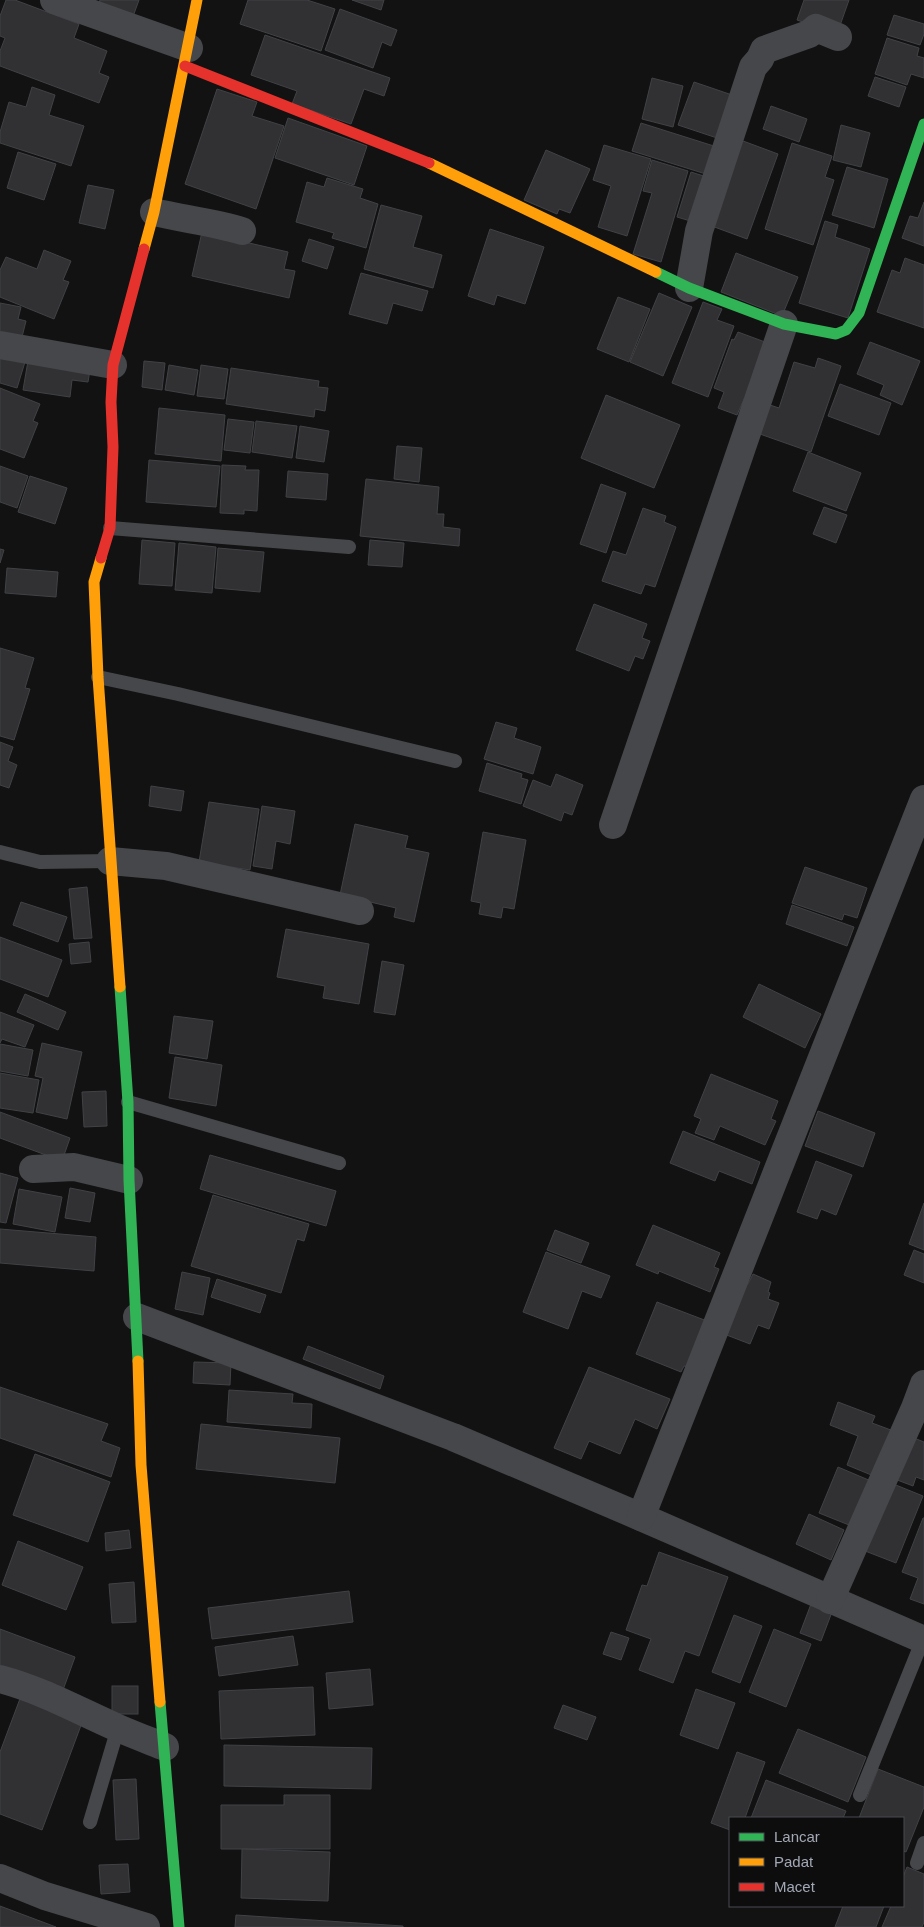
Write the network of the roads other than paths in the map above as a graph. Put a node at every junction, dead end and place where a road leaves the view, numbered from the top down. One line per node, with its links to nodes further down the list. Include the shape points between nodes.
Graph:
1 (54, 0): 4 (street)
2 (197, 0): 4 (main road)
3 (838, 37): 8 (street, via 816,28 809,34 764,50 752,67 699,231)
4 (187, 57): 6 (main road); 8 (main road, via 417,157)
5 (924, 124): 9 (main road, via 859,313 846,330 836,334)
6 (154, 212): 7 (street); 11 (main road)
7 (242, 231)
8 (690, 288): 9 (main road)
9 (784, 324): 17 (street)
10 (0, 345): 11 (street)
11 (113, 365): 12 (main road)
12 (110, 528): 13 (lane); 14 (main road, via 94,582)
13 (349, 548)
14 (98, 678): 15 (lane, via 178,694); 19 (main road)
15 (455, 761)
16 (924, 799): 27 (street)
17 (613, 825)
18 (0, 852): 19 (lane, via 40,862)
19 (110, 861): 20 (street, via 166,866); 21 (main road)
20 (360, 911)
21 (128, 1102): 22 (lane); 24 (main road)
22 (339, 1163)
23 (33, 1170): 24 (street, via 74,1167)
24 (129, 1180): 25 (main road)
25 (137, 1317): 27 (street, via 453,1438); 32 (main road, via 141,1465)
26 (924, 1384): 28 (street)
27 (641, 1517): 28 (street)
28 (830, 1600): 29 (street)
29 (924, 1640): 33 (lane)
30 (0, 1679): 31 (street, via 70,1705)
31 (118, 1728): 32 (street); 34 (lane)
32 (165, 1747): 39 (main road)
33 (860, 1795)
34 (90, 1822)
35 (924, 1843): 36 (lane)
36 (916, 1862)
37 (0, 1878): 38 (street, via 45,1896)
38 (146, 1927)
39 (179, 1927)

